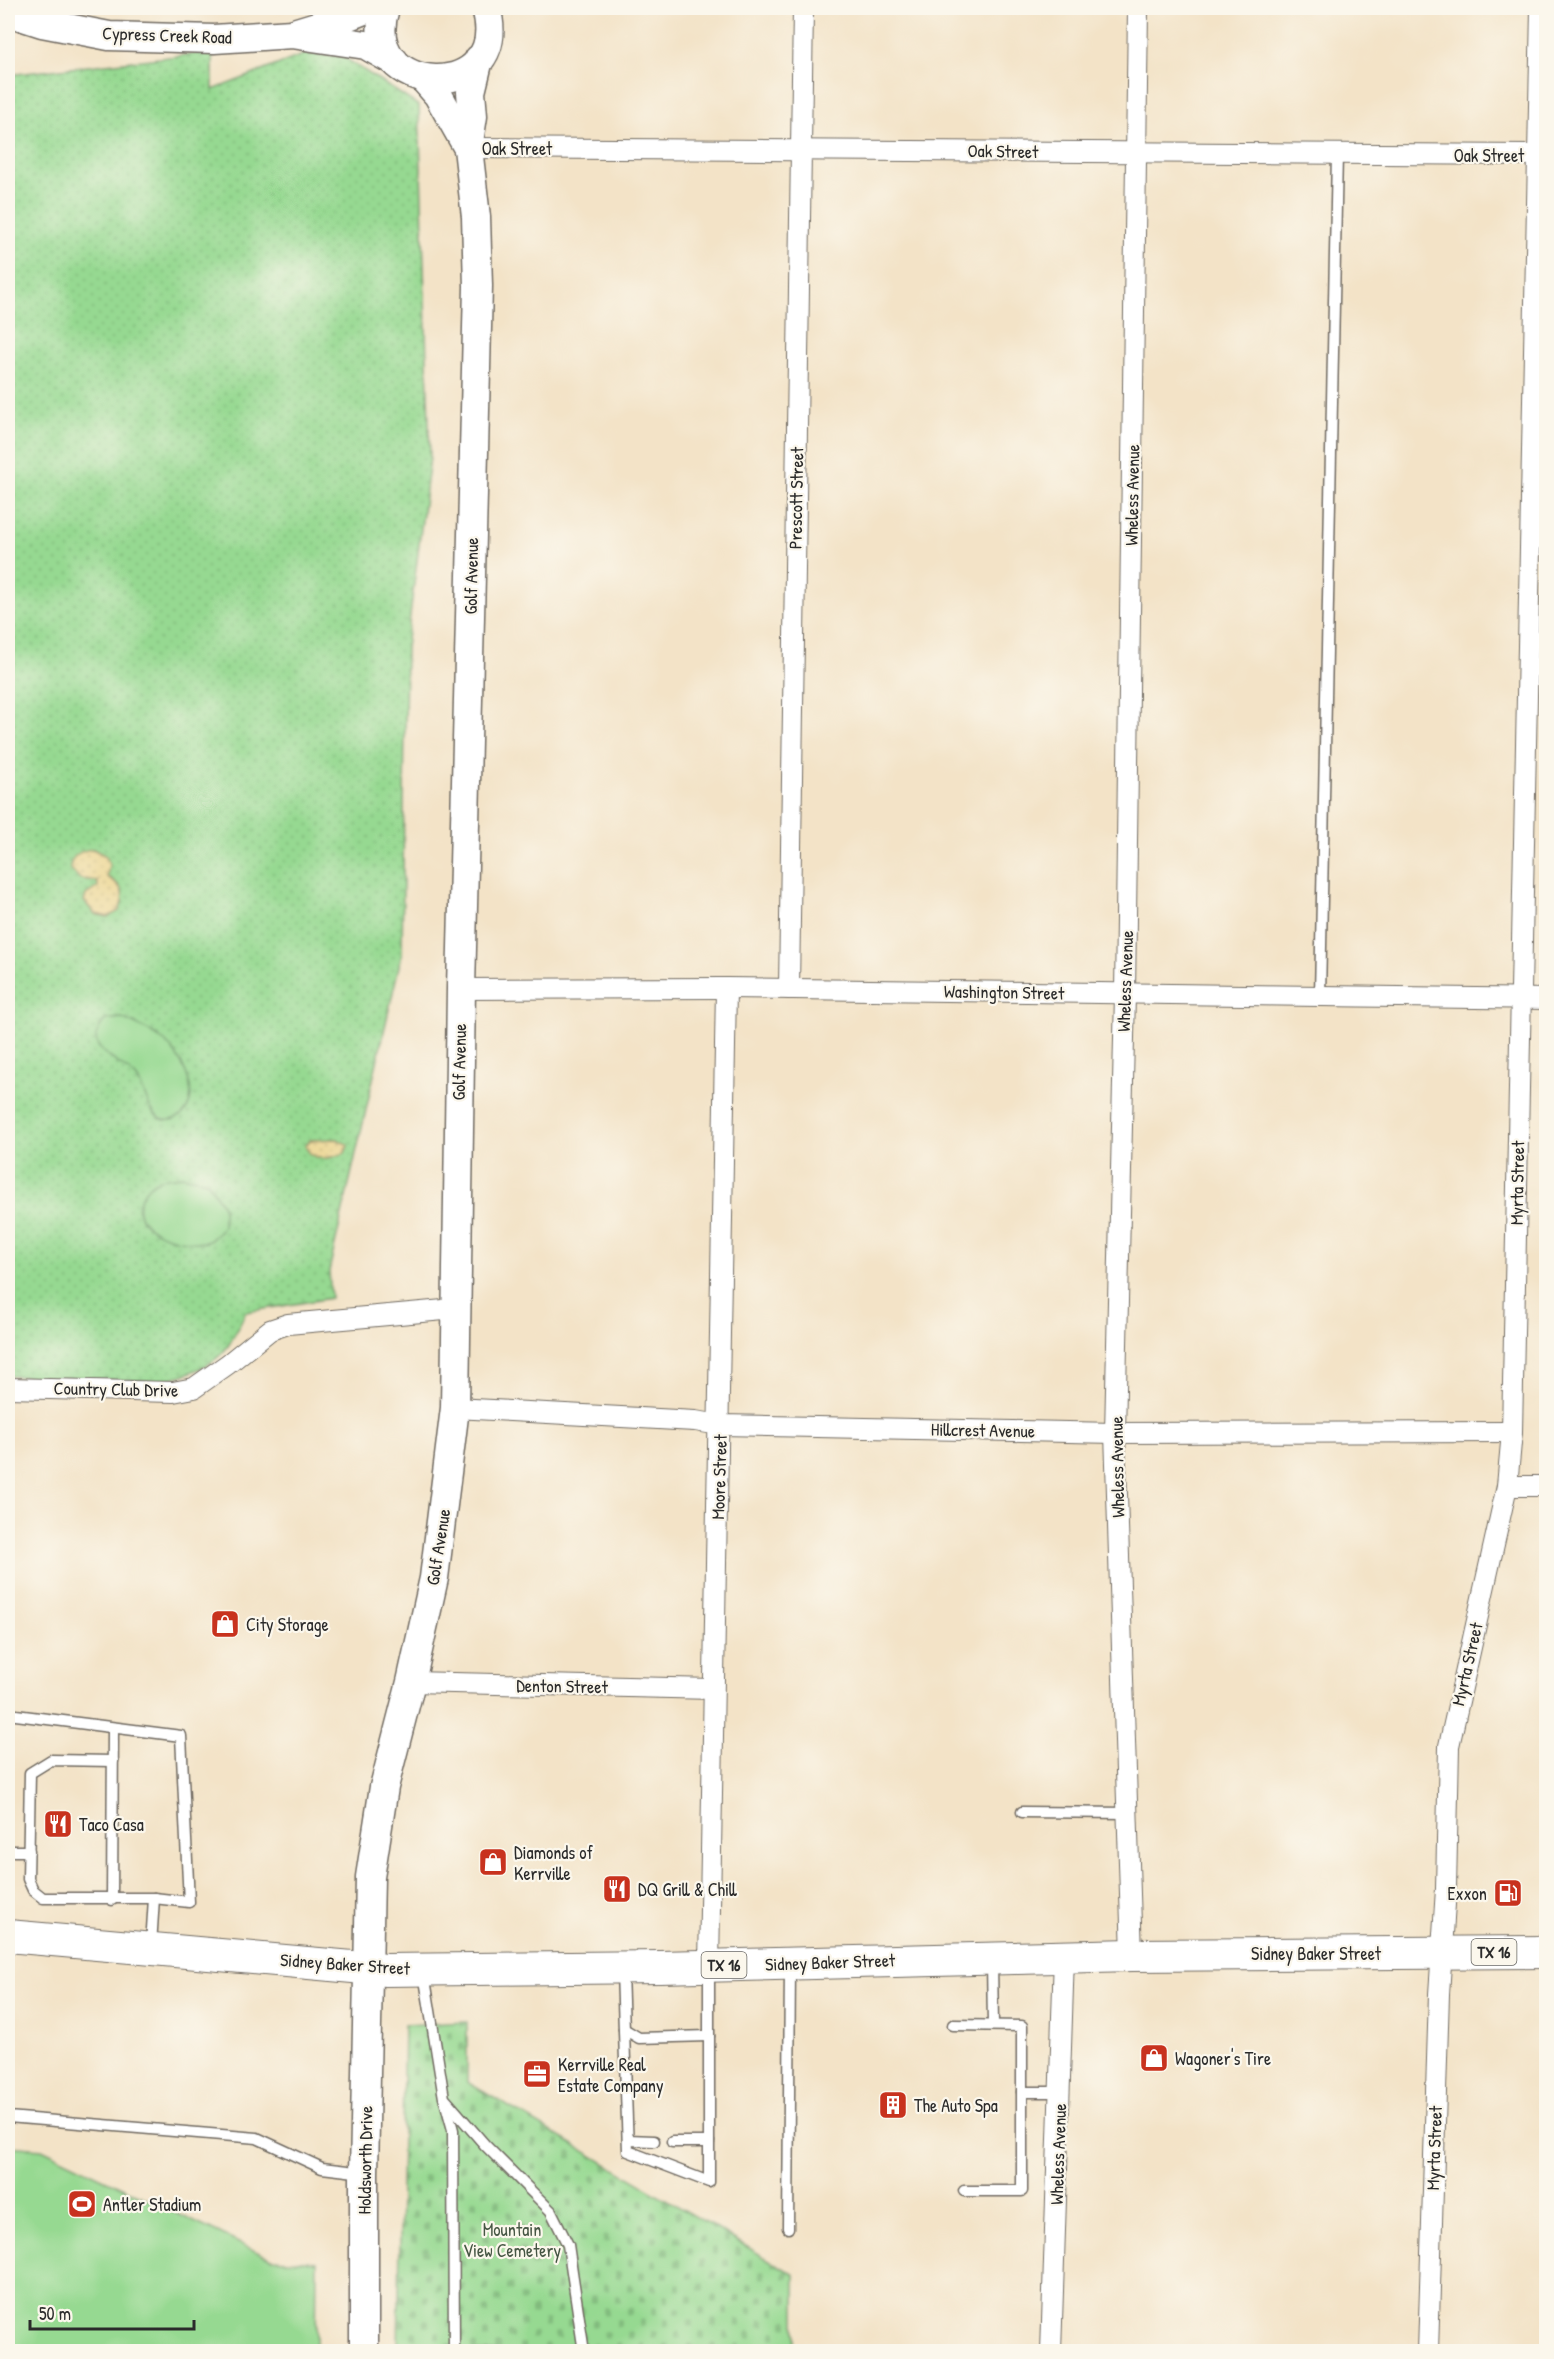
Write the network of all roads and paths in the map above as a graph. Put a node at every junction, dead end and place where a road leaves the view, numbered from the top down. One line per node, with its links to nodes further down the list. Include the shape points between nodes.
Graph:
1 (369, 8): 8 (main road, Cypress Creek Road)
2 (386, 8): 10 (main road, via 382,32)
3 (486, 8): 9 (main road, Golf Avenue, via 489,35)
4 (804, 8): 13 (street, Prescott Street)
5 (1138, 8): 14 (street, Wheless Avenue)
6 (1541, 8): 16 (street, Myrta Street)
7 (8, 12): 8 (main road, Cypress Creek Road, via 108,36 214,39)
8 (292, 34): 10 (main road, Cypress Creek Road, via 366,45)
9 (479, 59): 11 (main road, via 450,78); 12 (main road, Golf Avenue, via 471,92 473,116)
10 (394, 61): 11 (main road, Cypress Creek Road)
11 (424, 79): 12 (main road, Golf Avenue, via 438,94)
12 (468, 148): 13 (street, Oak Street); 19 (main road, Golf Avenue, via 478,286)
13 (801, 148): 14 (street, Oak Street); 20 (street, Prescott Street)
14 (1136, 152): 15 (street, Oak Street); 21 (street, Wheless Avenue)
15 (1337, 153): 16 (street, Oak Street); 22 (lane)
16 (1538, 155): 17 (street, Myrta Street)
17 (1541, 272): 23 (street, Myrta Street)
18 (726, 988): 19 (street, Washington Street); 20 (street, Washington Street); 28 (street, Moore Street)
19 (460, 989): 25 (main road, Golf Avenue)
20 (789, 989): 21 (street, Washington Street)
21 (1125, 994): 22 (street, Washington Street); 30 (street, Wheless Avenue)
22 (1320, 996): 23 (street, Washington Street)
23 (1521, 998): 24 (street, Washington Street); 29 (street, Myrta Street)
24 (1546, 999)
25 (455, 1309): 26 (street, Country Club Drive, via 288,1324 270,1330 194,1388 173,1392); 27 (main road, Golf Avenue)
26 (8, 1388)
27 (455, 1408): 28 (street, Hillcrest Avenue); 33 (main road, Golf Avenue, via 434,1578)
28 (721, 1425): 30 (street, Hillcrest Avenue); 34 (street, Moore Street)
29 (1512, 1432): 30 (street, Hillcrest Avenue); 31 (street, Myrta Street)
30 (1115, 1433): 39 (street, Wheless Avenue)
31 (1508, 1486): 32 (street); 46 (street, Myrta Street, via 1449,1746)
32 (1546, 1486)
33 (411, 1682): 34 (street, Denton Street); 53 (main road, Golf Avenue, via 380,1810 370,1877)
34 (713, 1689): 52 (street, Moore Street)
35 (8, 1714): 36 (lane)
36 (113, 1728): 37 (lane); 42 (lane, via 181,1736 189,1902)
37 (113, 1761): 41 (lane, via 51,1761 30,1773); 43 (lane)
38 (1022, 1812): 39 (lane)
39 (1128, 1813): 48 (street, Wheless Avenue)
40 (8, 1851): 41 (lane)
41 (28, 1851): 43 (lane, via 28,1879 43,1898)
42 (154, 1898): 43 (lane); 45 (lane)
43 (112, 1900)
44 (8, 1936): 45 (main road, Sidney Baker Street / TX 16)
45 (151, 1949): 53 (main road, Sidney Baker Street / TX 16)
46 (1442, 1952): 47 (main road, Sidney Baker Street / TX 16); 48 (main road, Sidney Baker Street / TX 16); 75 (street, Myrta Street)
47 (1546, 1952)
48 (1132, 1955): 49 (main road, Sidney Baker Street / TX 16)
49 (1064, 1956): 50 (main road, Sidney Baker Street / TX 16); 61 (street, Wheless Avenue)
50 (992, 1958): 51 (main road, Sidney Baker Street / TX 16); 57 (lane)
51 (790, 1964): 52 (main road, Sidney Baker Street / TX 16); 70 (lane)
52 (709, 1966): 54 (main road, Sidney Baker Street / TX 16); 59 (lane)
53 (368, 1968): 55 (main road, Sidney Baker Street / TX 16); 68 (main road, Holdsworth Drive)
54 (621, 1968): 55 (main road, Sidney Baker Street / TX 16); 58 (lane)
55 (424, 1970): 62 (lane)
56 (953, 2025): 57 (lane)
57 (993, 2025): 60 (lane, via 1022,2026)
58 (624, 2029): 59 (lane, via 639,2038); 64 (lane)
59 (709, 2036): 67 (lane)
60 (1022, 2092): 61 (lane); 69 (lane, via 1022,2191)
61 (1060, 2092): 74 (street, Wheless Avenue)
62 (444, 2098): 72 (lane, via 453,2130); 73 (lane, via 484,2145 551,2211 568,2245)
63 (8, 2117): 68 (lane, via 257,2138 322,2168)
64 (628, 2140): 65 (lane); 67 (lane, via 628,2151 709,2182)
65 (654, 2141)
66 (672, 2142): 67 (lane)
67 (709, 2142)
68 (364, 2173): 71 (main road, Holdsworth Drive)
69 (964, 2191)
70 (788, 2228)
71 (364, 2352)
72 (454, 2352)
73 (584, 2352)
74 (1051, 2352)
75 (1428, 2352)

